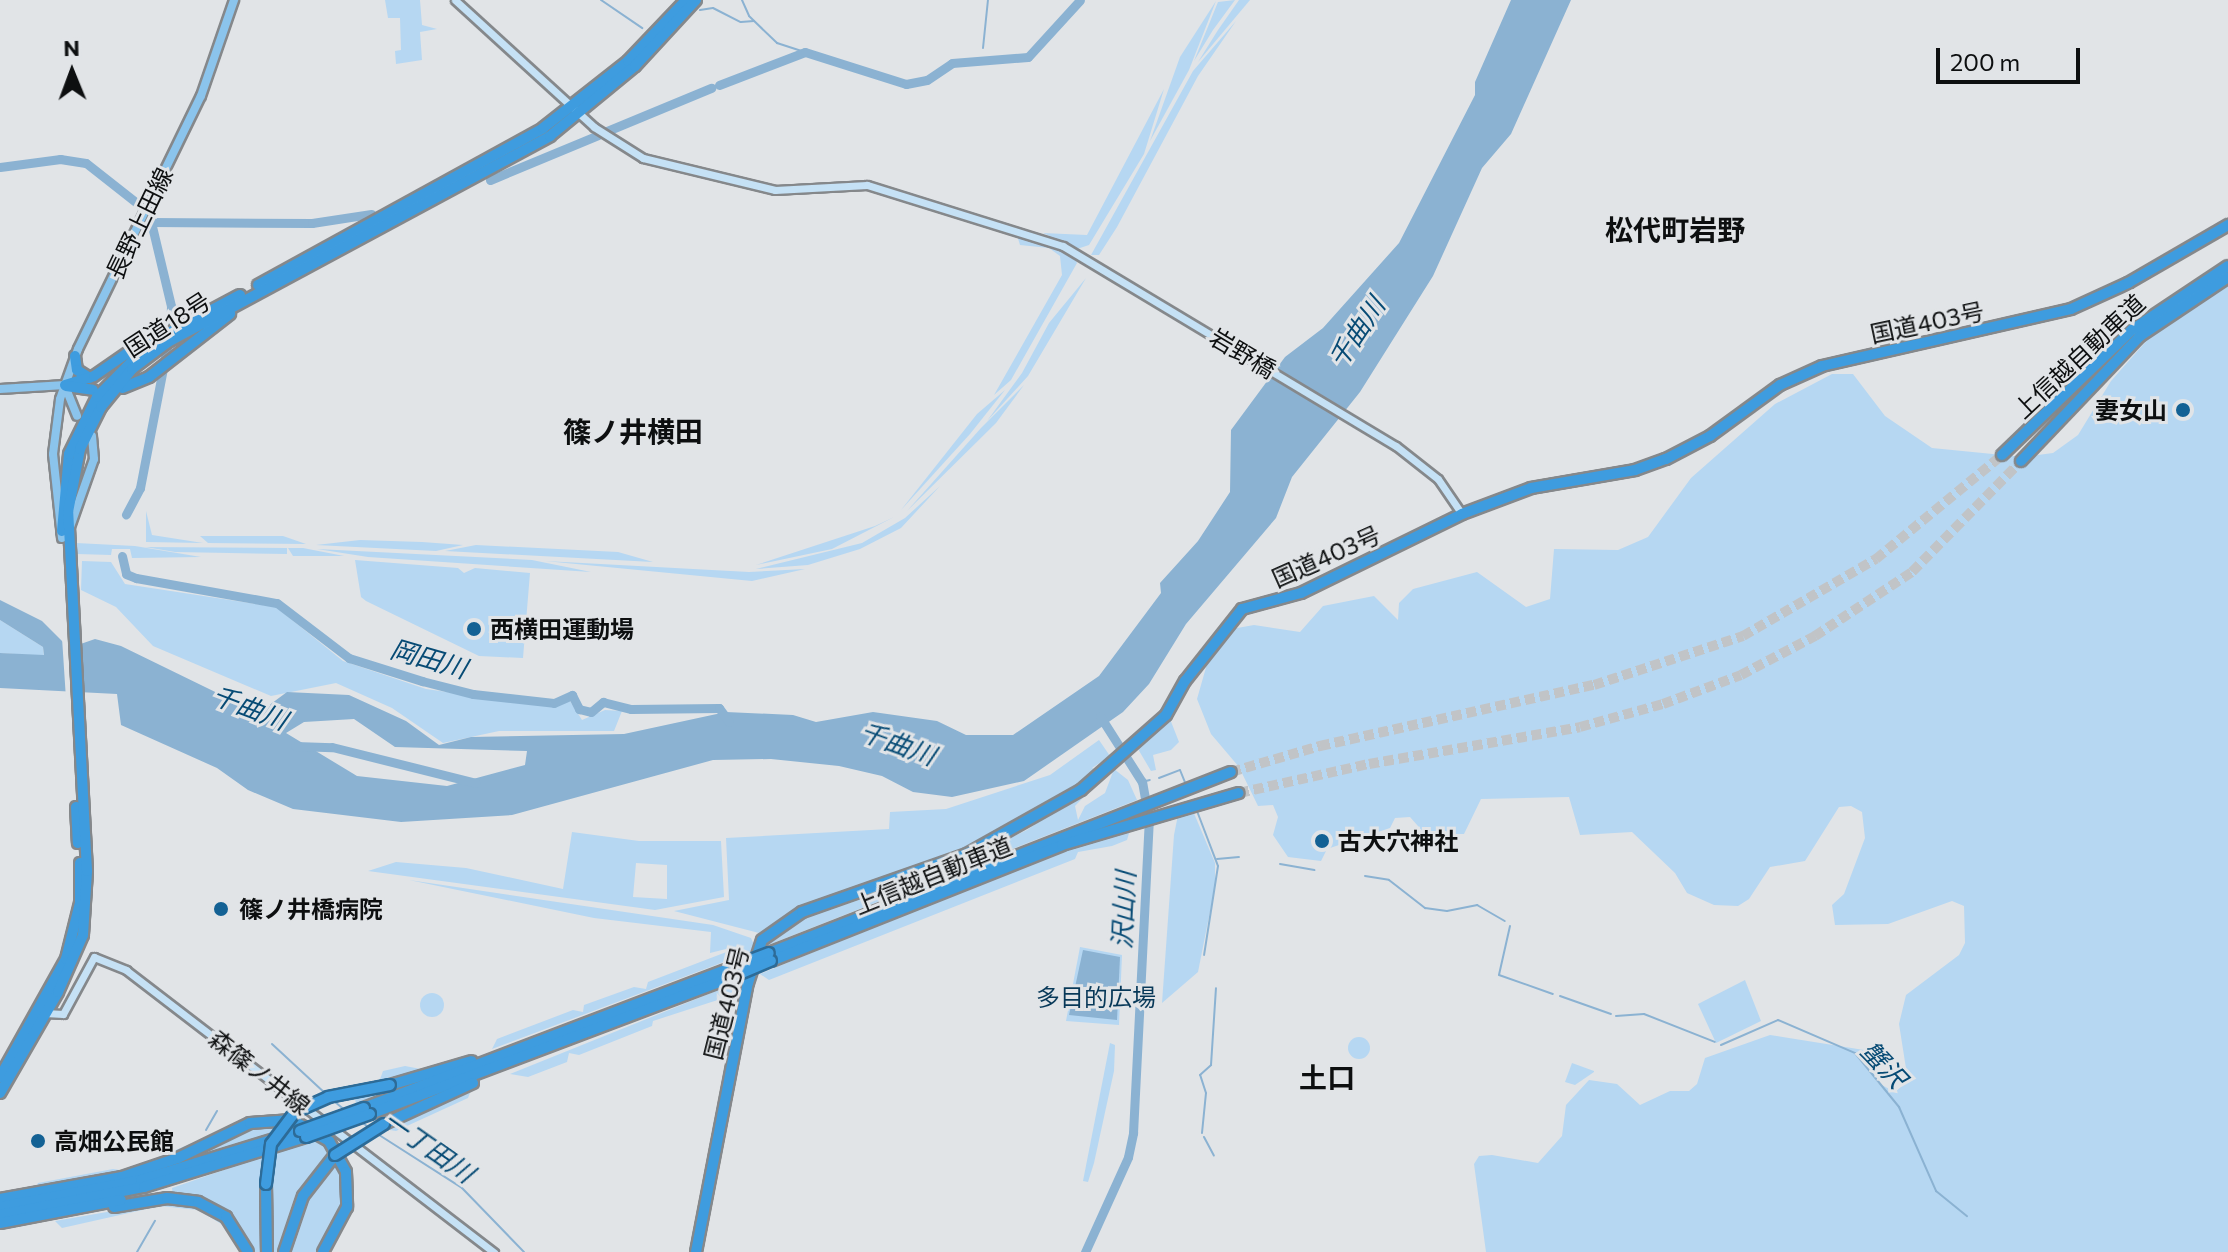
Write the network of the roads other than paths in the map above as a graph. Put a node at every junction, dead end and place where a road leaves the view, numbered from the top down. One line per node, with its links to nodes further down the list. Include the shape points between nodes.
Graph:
1 (234, 0): 12 (main road, 長野上田線, via 201,96)
2 (455, 0): 5 (main road, 岩野橋)
3 (686, 0): 5 (highway, 国道18号)
4 (696, 0): 5 (highway, 国道18号, via 655,47)
5 (575, 110): 9 (highway, 国道18号, via 513,158); 21 (main road, 岩野橋, via 612,142 643,158 775,190 867,185 1039,236 1090,261 1396,446 1438,479)
6 (2228, 225): 21 (highway, 国道403号, via 2071,309 1822,366 1780,385 1710,436 1666,459 1635,470 1531,488)
7 (2228, 266): 19 (highway, 上信越自動車道, via 2132,330)
8 (2228, 277): 20 (highway, 上信越自動車道, via 2140,336)
9 (246, 296): 10 (highway, 国道18号); 10 (highway); 15 (highway, via 153,374)
10 (179, 328): 11 (highway, 国道18号)
11 (157, 341): 13 (highway); 22 (highway, 国道18号, via 111,378 80,427 65,473)
12 (75, 356): 13 (highway, via 77,370); 14 (main road, 長野上田線)
13 (92, 384): 14 (highway)
14 (65, 385): 16 (main road); 17 (main road); 22 (main road, 長野上田線, via 53,454)
15 (122, 388)
16 (0, 389)
17 (77, 416)
18 (92, 436): 22 (main road, via 94,459)
19 (2002, 455)
20 (2021, 461)
21 (1462, 514): 46 (highway, 国道403号, via 1301,593 1242,609 1185,681 1166,715 1114,764 1043,814 967,854 802,912 762,940 748,983)
22 (65, 540): 27 (highway, 国道18号, via 84,871 74,936)
23 (1231, 772): 25 (highway, 上信越自動車道, via 1138,805)
24 (1239, 793): 25 (highway, 上信越自動車道, via 1137,821)
25 (770, 957): 26 (highway, 上信越自動車道, bridge)
26 (647, 1005): 28 (highway, 上信越自動車道); 28 (highway, 上信越自動車道)
27 (41, 1013): 31 (highway, 国道18号); 31 (highway, 国道18号); 45 (main road, 森篠ノ井線, via 63,1014 94,957 126,970)
28 (498, 1062): 29 (highway, 上信越自動車道); 30 (highway, 上信越自動車道)
29 (434, 1077): 32 (highway, 上信越自動車道); 42 (highway, 上信越自動車道, bridge, via 328,1097 295,1112 271,1144)
30 (464, 1083): 32 (highway, 上信越自動車道); 43 (highway, 上信越自動車道, bridge, via 335,1155 303,1196)
31 (1, 1087)
32 (367, 1111): 33 (highway, 上信越自動車道, bridge)
33 (303, 1134): 34 (highway, 上信越自動車道); 35 (highway)
34 (286, 1140): 36 (highway); 36 (highway, via 139,1195)
35 (87, 1186): 36 (highway); 44 (highway, via 169,1162 250,1123 292,1120 329,1141 346,1172 347,1207)
36 (45, 1205): 38 (highway); 38 (highway); 41 (highway, via 189,1200 226,1217)
37 (0, 1207): 38 (highway)
38 (16, 1207): 39 (highway); 40 (highway)
39 (0, 1215)
40 (0, 1223)
41 (248, 1252)
42 (267, 1252)
43 (284, 1252)
44 (323, 1252)
45 (494, 1252)
46 (696, 1252)

